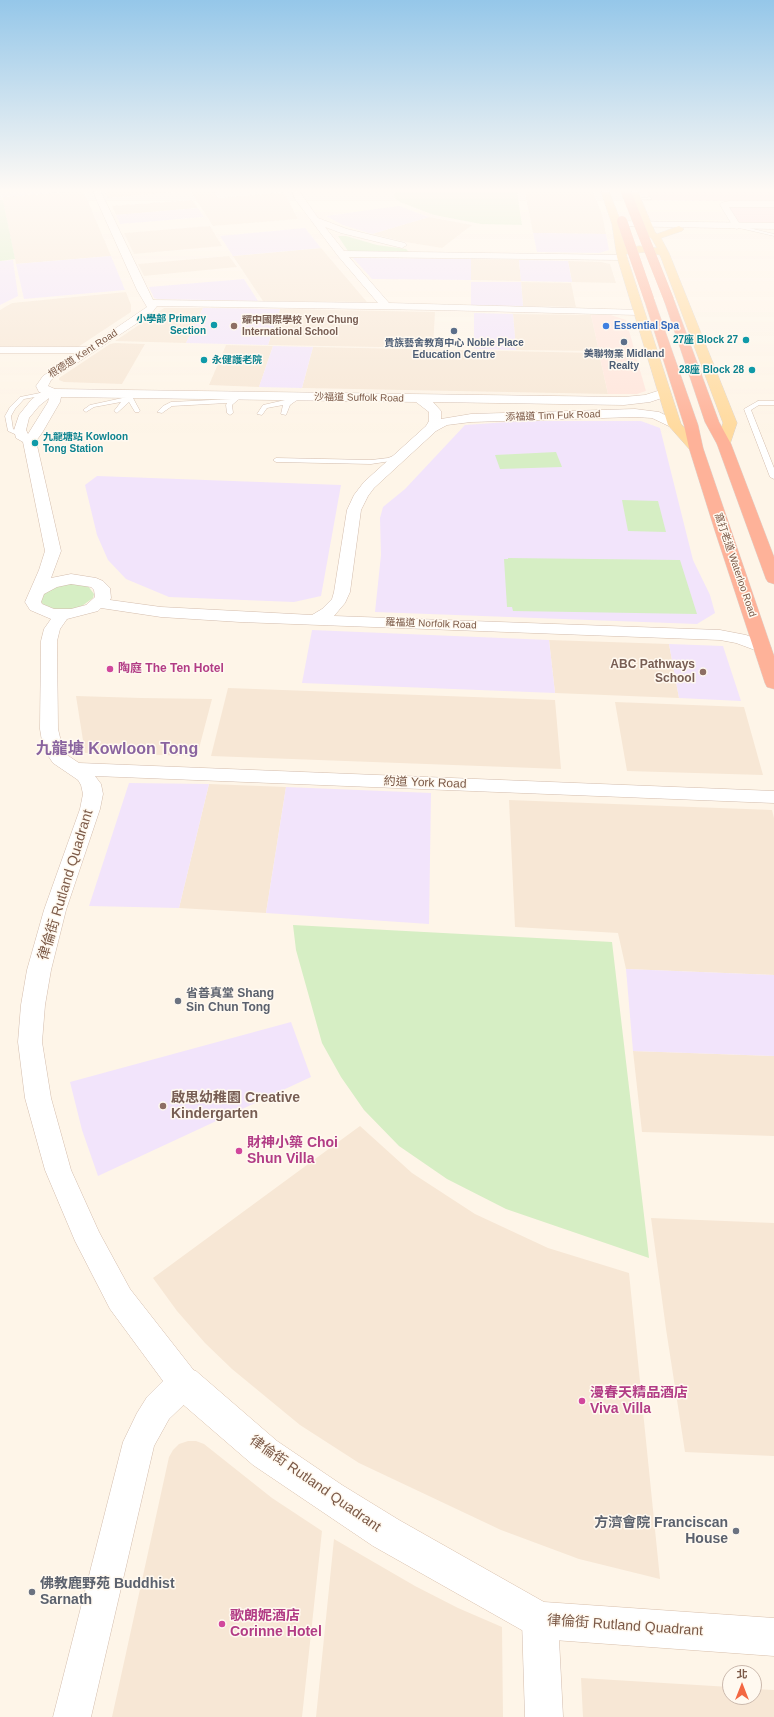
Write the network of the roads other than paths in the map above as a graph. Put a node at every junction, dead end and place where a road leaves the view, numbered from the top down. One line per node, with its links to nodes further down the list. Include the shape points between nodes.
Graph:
1 (134, 272): 7 (street)
2 (357, 272): 8 (street)
3 (627, 272): 9 (main road, 窩打老道 Waterloo Road)
4 (640, 272): 35 (highway, 窩打老道 Waterloo Road, bridge, via 691,425)
5 (658, 272): 34 (highway, bridge, via 712,422)
6 (671, 272): 34 (main road, via 730,423)
7 (150, 303): 8 (street); 11 (street, 根德道 Kent Road, via 152,307 147,312)
8 (386, 306): 9 (street)
9 (638, 312): 13 (main road, 窩打老道 Waterloo Road)
10 (0, 350): 11 (street)
11 (90, 350): 12 (street, 根德道 Kent Road, via 47,378 42,386)
12 (51, 393): 14 (street, 沙福道 Suffolk Road); 33 (street, via 42,397 26,412 21,424); 33 (street, via 55,396 54,402 36,433)
13 (664, 393): 16 (street, 沙福道 Suffolk Road, via 624,402); 31 (main road, 窩打老道 Waterloo Road)
14 (130, 396): 15 (street, 沙福道 Suffolk Road); 21 (lane); 22 (lane); 23 (lane); 26 (lane)
15 (236, 399): 17 (street, 沙福道 Suffolk Road); 19 (lane); 28 (lane, via 228,408)
16 (420, 399): 17 (street, 沙福道 Suffolk Road); 32 (street, via 435,412 436,417)
17 (295, 400): 29 (lane, via 265,406); 30 (lane)
18 (196, 402): 19 (lane); 24 (lane); 27 (lane, via 171,404)
19 (219, 402): 25 (lane)
20 (774, 403): 42 (lane, via 758,403 747,409)
21 (86, 410)
22 (102, 410)
23 (117, 410)
24 (183, 410)
25 (208, 410)
26 (136, 411)
27 (160, 412)
28 (230, 413)
29 (260, 414)
30 (284, 414)
31 (675, 425): 32 (street, 添福道 Tim Fuk Road, via 655,415 635,413 459,419); 35 (main road, 窩打老道 Waterloo Road)
32 (431, 428): 37 (street, 添福道 Tim Fuk Road)
33 (25, 437): 43 (street)
34 (724, 444): 44 (highway)
35 (696, 448): 52 (highway, 窩打老道 Waterloo Road)
36 (283, 453): 40 (lane)
37 (405, 453): 41 (lane, via 380,461); 50 (street, 添福道 Tim Fuk Road, via 369,485 357,502 342,592 334,607)
38 (307, 454): 41 (lane)
39 (276, 460): 40 (lane)
40 (288, 461): 41 (lane)
41 (327, 462)
42 (774, 477)
43 (62, 560): 45 (street); 46 (street, via 47,570)
44 (774, 578)
45 (90, 581): 46 (street, via 61,580); 47 (street, via 104,592)
46 (38, 591): 49 (street, via 33,602 36,607 51,614)
47 (98, 603): 48 (street, 羅福道 Norfolk Road); 49 (street, via 82,611)
48 (161, 612): 50 (street, 羅福道 Norfolk Road); 51 (street, via 86,616 62,626)
49 (62, 614): 51 (street)
50 (315, 620): 52 (street, 羅福道 Norfolk Road, via 720,635)
51 (50, 636): 54 (street, 律倫街 Rutland Quadrant, via 51,741 60,759)
52 (763, 648): 53 (highway, 窩打老道 Waterloo Road)
53 (774, 683)
54 (76, 769): 55 (street, 約道 York Road); 56 (street, 律倫街 Rutland Quadrant, via 91,784 93,794 55,910 39,970 30,1042 38,1098 58,1170 89,1241 120,1299)
55 (774, 797)
56 (184, 1383): 57 (main road, 律倫街 Rutland Quadrant, via 265,1453 367,1521); 59 (street, via 158,1408 139,1442)
57 (540, 1620): 58 (main road, 律倫街 Rutland Quadrant); 60 (street)
58 (774, 1637)
59 (72, 1717)
60 (544, 1717)

